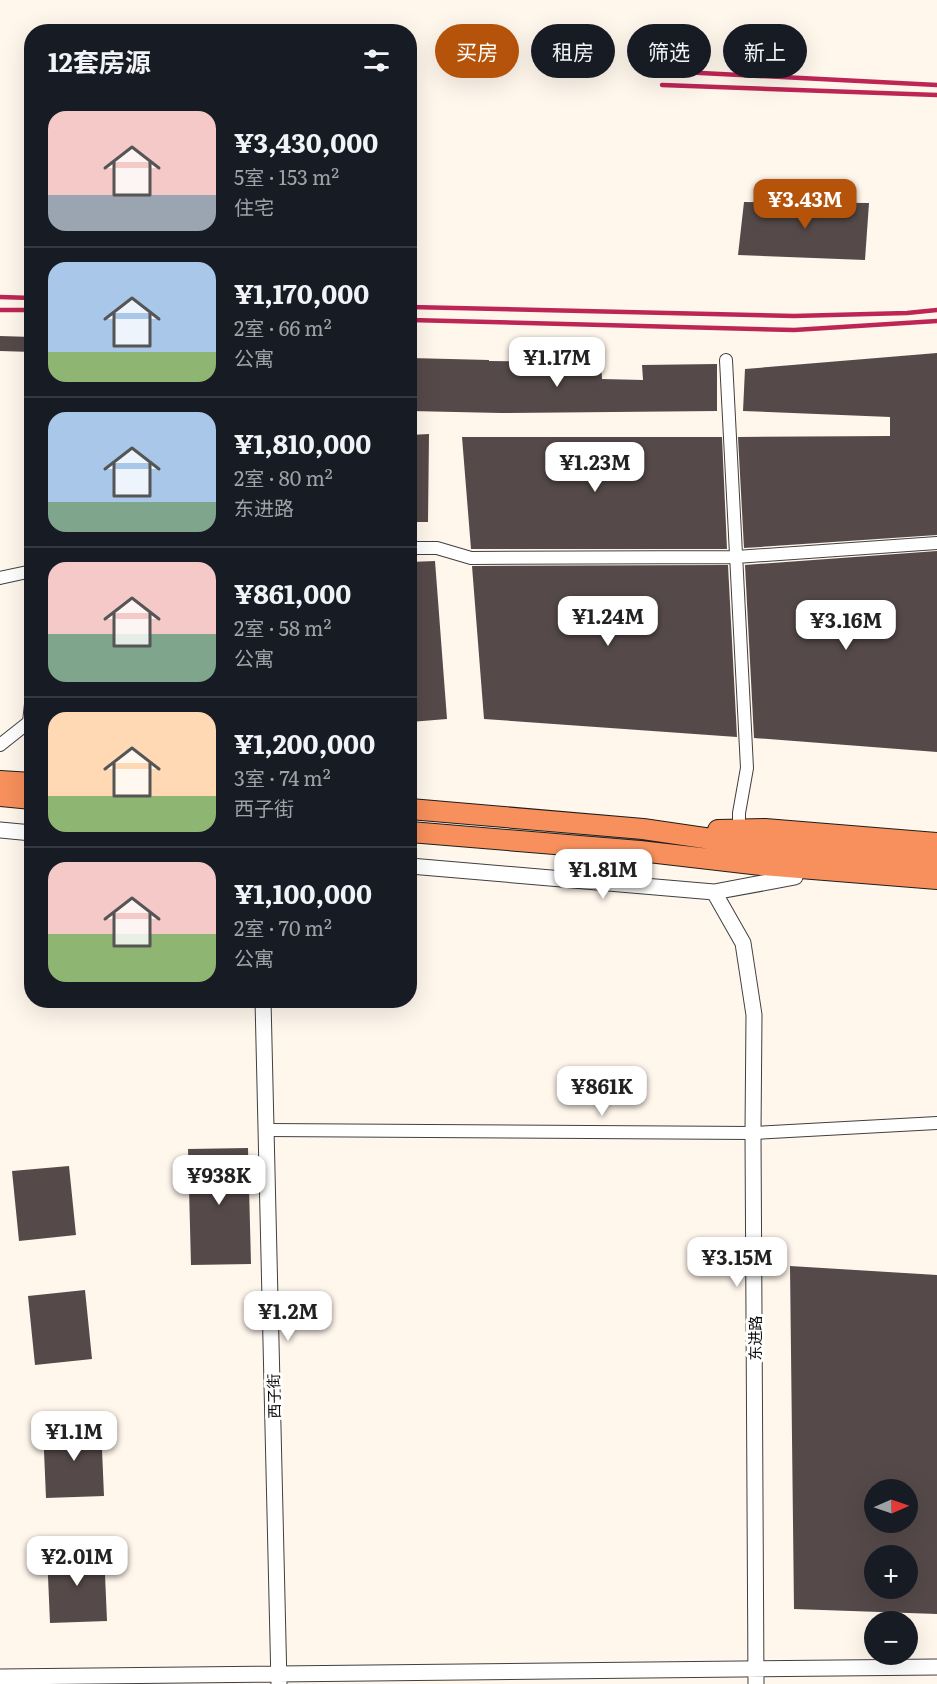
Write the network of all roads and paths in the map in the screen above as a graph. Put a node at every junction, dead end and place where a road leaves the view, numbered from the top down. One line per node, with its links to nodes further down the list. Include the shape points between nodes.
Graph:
1 (726, 360): 4 (street)
2 (937, 543): 4 (street)
3 (417, 548): 4 (street, via 437,548 471,558)
4 (736, 557): 16 (street, via 747,768)
5 (24, 573): 6 (street)
6 (0, 578)
7 (24, 726): 8 (street)
8 (0, 746)
9 (0, 781): 10 (highway)
10 (24, 782)
11 (0, 796): 12 (highway)
12 (24, 798)
13 (417, 810): 14 (highway)
14 (643, 829): 16 (highway); 21 (highway)
15 (0, 830): 17 (street)
16 (739, 830): 19 (highway)
17 (24, 832)
18 (417, 833): 20 (highway)
19 (937, 843)
20 (640, 851): 21 (highway); 24 (highway)
21 (760, 855): 22 (highway); 25 (highway)
22 (937, 861)
23 (417, 867): 27 (street)
24 (795, 878): 26 (highway); 27 (street)
25 (937, 879)
26 (937, 890)
27 (714, 892): 31 (street, 东进路, via 743,943 754,1016)
28 (262, 1008): 30 (street, 西子街)
29 (937, 1123): 31 (street)
30 (267, 1130): 31 (street); 35 (street, 西子街)
31 (753, 1133): 33 (street, 东进路)
32 (937, 1667): 33 (street)
33 (756, 1677): 35 (street)
34 (4, 1680): 35 (street)
35 (279, 1680)

